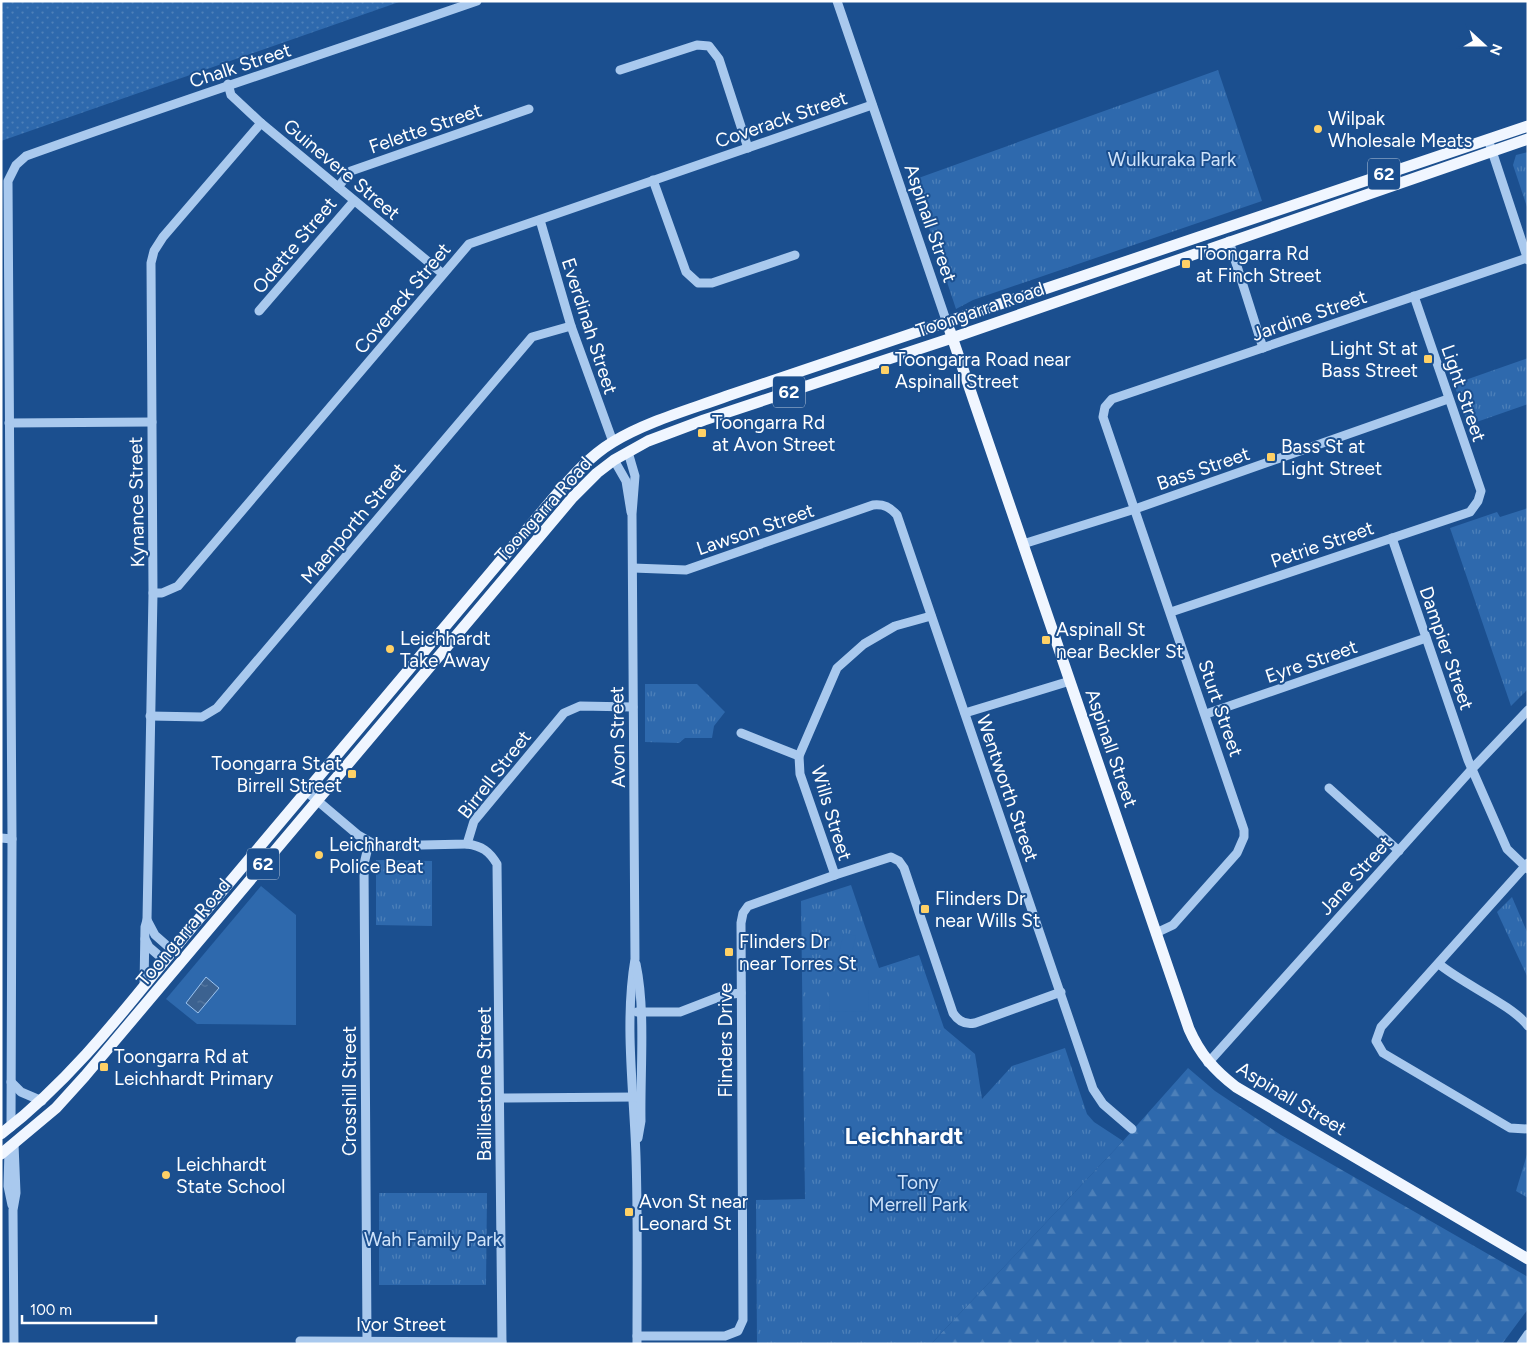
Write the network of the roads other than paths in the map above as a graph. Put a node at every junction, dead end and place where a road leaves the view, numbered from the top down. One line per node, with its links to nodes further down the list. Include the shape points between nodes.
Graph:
1 (477, 1): 4 (street, Chalk Street, via 308,60)
2 (837, 1): 5 (street, Aspinall Street)
3 (620, 70): 11 (street, via 697,45 709,46 719,59)
4 (228, 84): 7 (street, Guinevere Street, via 231,95); 30 (street, Chalk Street, via 26,156 16,165 8,181)
5 (872, 105): 11 (street, Coverack Street); 23 (street, Aspinall Street)
6 (529, 109): 14 (street, Felette Street, via 351,171)
7 (261, 123): 14 (street, Guinevere Street); 29 (street, Kynance Street, via 154,251 151,263)
8 (1528, 126): 9 (main road, Toongarra Road / 62)
9 (1488, 139): 12 (street); 23 (main road, Toongarra Road / 62)
10 (1528, 139): 12 (main road, Toongarra Road / 62)
11 (748, 148): 13 (street, Coverack Street)
12 (1492, 151): 17 (main road, Toongarra Road / 62); 19 (street)
13 (653, 180): 16 (street, Coverack Street); 18 (street, via 686,272 698,282 712,283)
14 (338, 186): 15 (street, Guinevere Street)
15 (354, 201): 20 (street, Guinevere Street); 22 (street, Odette Street)
16 (540, 220): 20 (street, Coverack Street, via 469,244); 24 (street, Everdinah Street)
17 (1228, 241): 25 (main road, Toongarra Road / 62); 26 (street)
18 (795, 255)
19 (1527, 259): 21 (street, Jardine Street)
20 (443, 274): 41 (street, Coverack Street, via 178,586)
21 (1414, 296): 26 (street, Jardine Street); 27 (street, Light Street)
22 (260, 311)
23 (947, 323): 25 (main road, Aspinall Street); 31 (main road, Toongarra Road / 62, via 669,416)
24 (571, 326): 31 (street, Everdinah Street); 50 (street, Maenporth Street, via 532,336 217,708 202,717)
25 (952, 338): 32 (main road, Toongarra Road / 62, via 704,420); 39 (main road, Aspinall Street)
26 (1263, 348): 28 (street, Jardine Street, via 1112,399)
27 (1448, 399): 34 (street, Light Street, via 1481,491); 36 (street, Bass Street)
28 (1105, 407): 36 (street, Sturt Street, via 1103,418)
29 (152, 422): 30 (street); 41 (street, Kynance Street)
30 (9, 423): 58 (street)
31 (613, 442): 32 (main road); 33 (main road); 55 (main road, Toongarra Road / 62, via 587,462 555,496)
32 (628, 452): 33 (main road, Toongarra Road / 62); 37 (street, Avon Street, via 635,472)
33 (614, 460): 37 (street, Avon Street, via 626,481); 56 (main road, Toongarra Road / 62, via 573,497)
34 (1478, 501): 38 (street, Petrie Street, via 1470,512)
35 (886, 506): 40 (street, Lawson Street, via 874,505 686,570); 43 (street, Wentworth Street, via 896,516)
36 (1135, 509): 39 (street, Bass Street); 42 (street, Sturt Street)
37 (632, 514): 40 (street, Avon Street)
38 (1392, 538): 42 (street, Petrie Street); 44 (street, Dampier Street)
39 (1023, 544): 45 (main road, Aspinall Street)
40 (633, 568): 46 (street, Avon Street)
41 (153, 594): 50 (street, Kynance Street)
42 (1171, 612): 49 (street, Sturt Street)
43 (931, 616): 48 (street, Wentworth Street); 52 (street, Wills Street, via 895,626 864,644 837,668)
44 (1426, 638): 49 (street, Eyre Street); 53 (street, Dampier Street)
45 (1070, 681): 48 (street); 67 (main road, Aspinall Street)
46 (633, 707): 62 (street, Birrell Street, via 580,706 564,713 474,821); 76 (street, Avon Street, via 635,959 640,981)
47 (1528, 710): 53 (street, Jane Street)
48 (965, 713): 74 (street, Wentworth Street)
49 (1206, 714): 67 (street, Sturt Street, via 1244,837 1237,853 1173,925)
50 (150, 716): 66 (street, Kynance Street)
51 (741, 733): 52 (street)
52 (799, 756): 65 (street, Wills Street, via 800,774)
53 (1472, 769): 63 (street, Jane Street); 64 (street, Dampier Street, via 1507,848)
54 (1328, 788): 63 (street)
55 (306, 792): 56 (street); 69 (main road, Toongarra Road / 62)
56 (317, 800): 61 (street); 72 (main road, Toongarra Road / 62)
57 (1, 827): 58 (street)
58 (12, 827): 60 (street)
59 (1, 838): 60 (street)
60 (12, 839): 79 (street)
61 (369, 843): 62 (street, Birrell Street, via 377,846); 92 (street, Crosshill Street, via 364,864)
62 (466, 844): 81 (street, Bailliestone Street, via 480,846 491,853 497,864)
63 (1399, 851): 78 (street, Jane Street)
64 (1527, 866): 71 (street)
65 (834, 875): 74 (street, Flinders Drive, via 887,857 902,864 953,1013 961,1021 975,1023); 75 (street, Flinders Drive, via 745,909 742,918)
66 (148, 920): 68 (street, Kynance Street); 69 (street, via 155,935)
67 (1156, 933): 78 (main road, Aspinall Street, via 1189,1029)
68 (144, 938): 70 (street); 73 (street, Kynance Street)
69 (172, 950): 70 (main road, Toongarra Road / 62); 72 (main road)
70 (164, 960): 72 (main road); 73 (main road, Toongarra Road / 62)
71 (1439, 964): 77 (street); 84 (street, via 1381,1027 1376,1041 1378,1047 1510,1128)
72 (178, 965): 86 (main road, Toongarra Road / 62, via 80,1083)
73 (144, 986): 82 (main road, Toongarra Road / 62, via 82,1060)
74 (1061, 992): 83 (street, Wentworth Street, via 1093,1089 1103,1104)
75 (741, 993): 76 (street, via 724,995 680,1012); 93 (street, Flinders Drive, via 744,1320 738,1331 725,1336)
76 (636, 1012): 80 (street, Avon Street)
77 (1528, 1026)
78 (1208, 1063): 90 (main road, Aspinall Street, via 1236,1086)
79 (11, 1082): 82 (street, via 21,1092); 85 (street)
80 (636, 1097): 81 (street); 93 (street, Avon Street, via 641,1121 636,1156)
81 (501, 1098): 95 (street, Bailliestone Street)
82 (42, 1101): 85 (main road, Toongarra Road / 62)
83 (1132, 1129)
84 (1528, 1129)
85 (6, 1131): 86 (main road)
86 (8, 1149): 88 (street); 89 (street, via 16,1193)
87 (1, 1178): 88 (street)
88 (8, 1186): 89 (street)
89 (13, 1210): 96 (street)
90 (1528, 1259)
91 (1528, 1334): 97 (street)
92 (367, 1340): 94 (street, Ivor Street); 95 (street, Ivor Street)
93 (637, 1340)
94 (300, 1341)
95 (502, 1343)
96 (14, 1344)
97 (1520, 1344)

